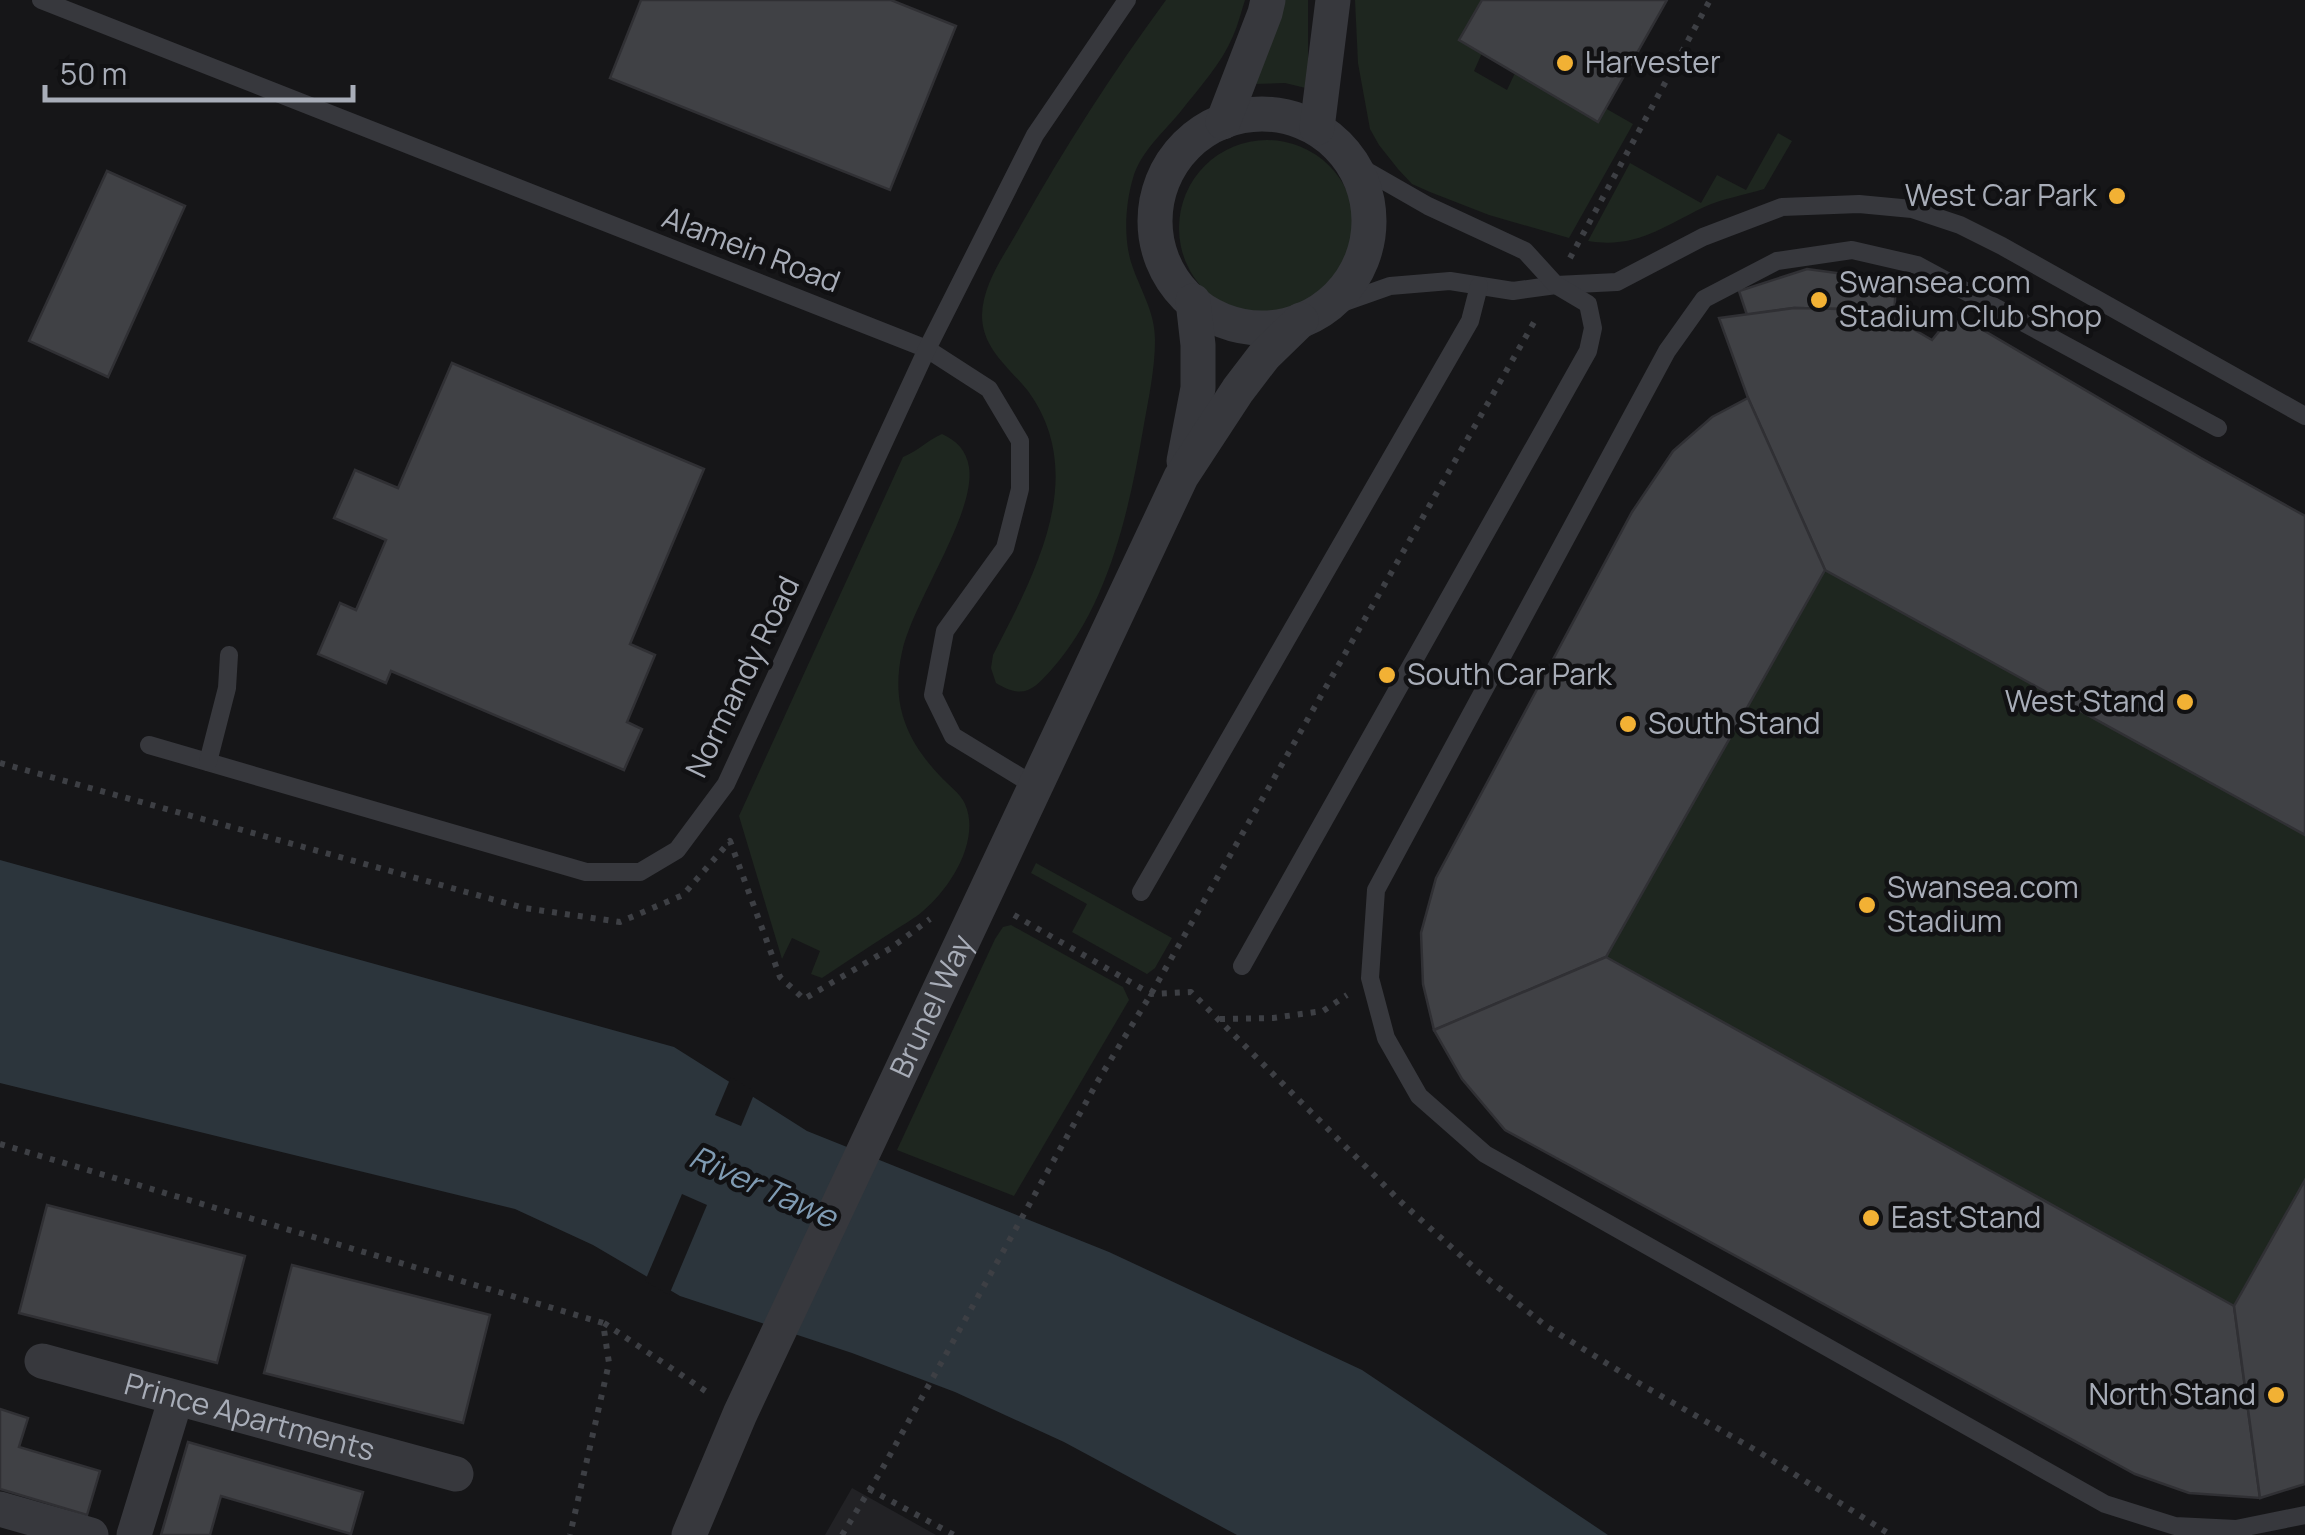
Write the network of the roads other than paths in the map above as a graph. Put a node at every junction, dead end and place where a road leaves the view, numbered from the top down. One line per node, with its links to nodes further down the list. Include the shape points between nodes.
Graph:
1 (42, 0): 12 (lane, Alamein Road)
2 (1127, 0): 12 (lane, Normandy Road, via 1034,135)
3 (1268, 0): 5 (street)
4 (1333, 0): 6 (street)
5 (1223, 122): 6 (street, Brunel Way, via 1271,114); 10 (street, Brunel Way, via 1177,156 1156,206 1158,250 1175,284)
6 (1317, 128): 7 (street, Brunel Way)
7 (1353, 163): 8 (lane, via 1525,251); 11 (street, Brunel Way, via 1368,202 1364,256 1346,288)
8 (1556, 285): 9 (lane); 13 (lane, via 1617,282 1703,237 1782,207 1912,209 2002,246); 21 (lane, via 1588,304 1588,350)
9 (1479, 286): 11 (lane, via 1390,286); 20 (lane, via 1470,321)
10 (1193, 301): 11 (street, Brunel Way, via 1225,322 1252,328); 15 (street, Brunel Way, via 1198,388)
11 (1311, 315): 15 (street, Brunel Way, via 1264,356)
12 (927, 349): 18 (lane, Normandy Road, via 726,784 677,850 640,872 586,872); 19 (lane, Alamein Road, via 989,389 1020,441 1020,490 1005,548 945,631 933,695 953,736)
13 (2305, 416)
14 (2218, 428): 26 (lane, via 1918,265 1852,250 1777,261 1704,300 1667,351 1376,890 1370,978 1386,1038 1419,1096 1485,1154 2105,1504 2175,1526 2236,1529)
15 (1182, 477): 19 (street, Brunel Way)
16 (229, 655): 18 (lane)
17 (150, 745): 18 (lane, Normandy Road)
18 (208, 762)
19 (1035, 786): 29 (street, Brunel Way, via 740,1414)
20 (1141, 892)
21 (1242, 966)
22 (42, 1361): 23 (street, Prince Apartments)
23 (176, 1398): 24 (street, Prince Apartments); 28 (street)
24 (456, 1474)
25 (0, 1509): 27 (street)
26 (2305, 1516)
27 (91, 1535)
28 (134, 1535)
29 (690, 1535)

